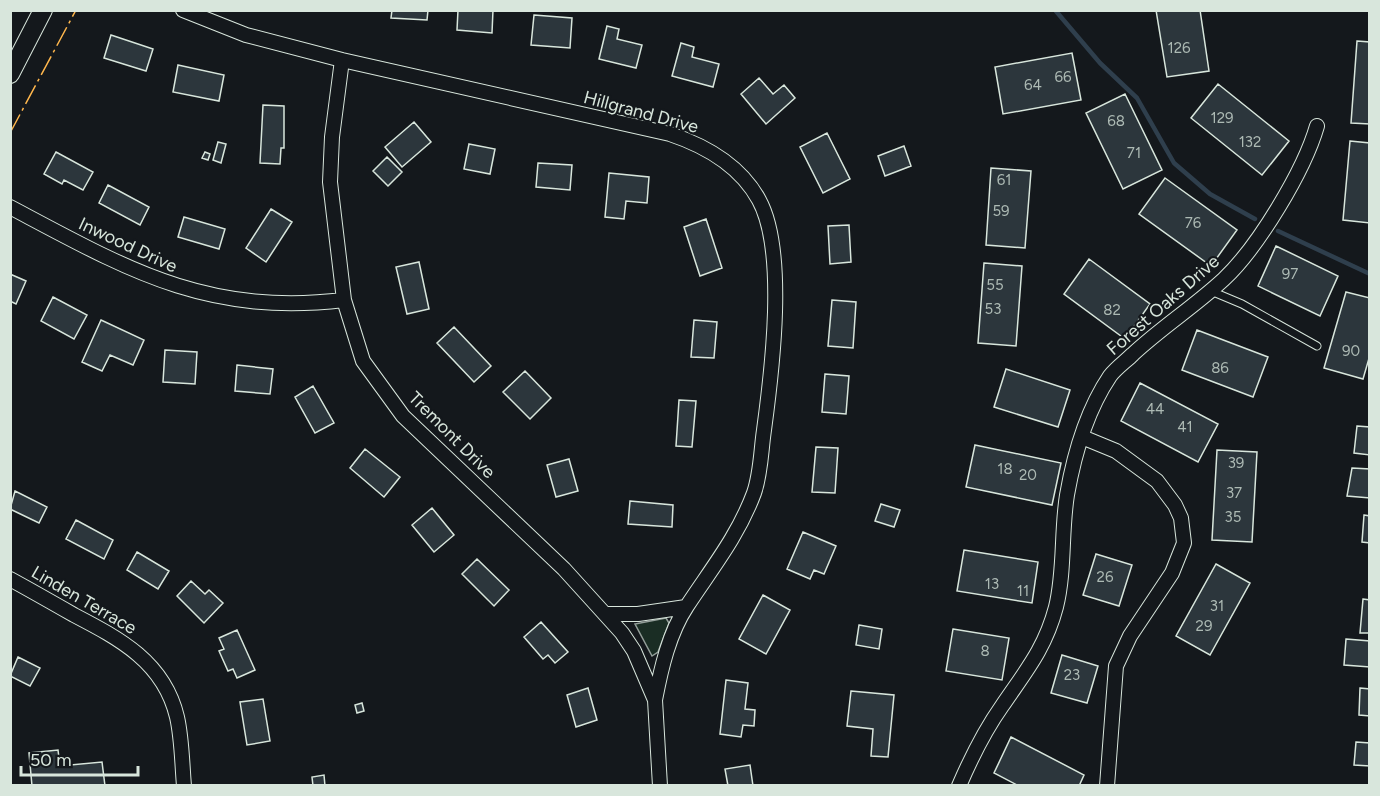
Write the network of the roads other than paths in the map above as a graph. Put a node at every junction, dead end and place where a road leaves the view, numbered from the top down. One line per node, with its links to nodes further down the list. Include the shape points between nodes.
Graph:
1 (43, 10): 4 (street)
2 (183, 10): 3 (street, Hillgrand Drive, via 246,35)
3 (342, 60): 8 (street, Tremont Drive, via 330,182); 12 (street, Hillgrand Drive, via 670,134 707,149 747,181 766,215 774,262 771,365 760,460 755,490 734,537)
4 (10, 74)
5 (1317, 126): 7 (street, Forest Oaks Drive, via 1309,152 1268,224 1223,280)
6 (10, 207): 8 (street, Inwood Drive, via 105,257 177,287 235,301)
7 (1209, 290): 9 (lane); 10 (street, Forest Oaks Drive, via 1111,375)
8 (344, 300): 13 (street, Tremont Drive, via 363,361 404,416)
9 (1317, 346)
10 (1082, 437): 17 (street, Forest Oaks Drive, via 1067,495 1056,607 1047,633 1029,670 983,736); 18 (street, via 1116,451 1157,481 1178,512 1184,543 1172,573 1130,636 1116,666)
11 (10, 579): 15 (street, Linden Terrace, via 112,635 154,669 171,698 177,718)
12 (686, 607): 13 (street); 14 (street, Hillgrand Drive, via 662,667)
13 (607, 614): 14 (street, Tremont Drive, via 634,651)
14 (655, 700): 16 (street, Tremont Drive)
15 (184, 786)
16 (660, 786)
17 (959, 786)
18 (1107, 786)

